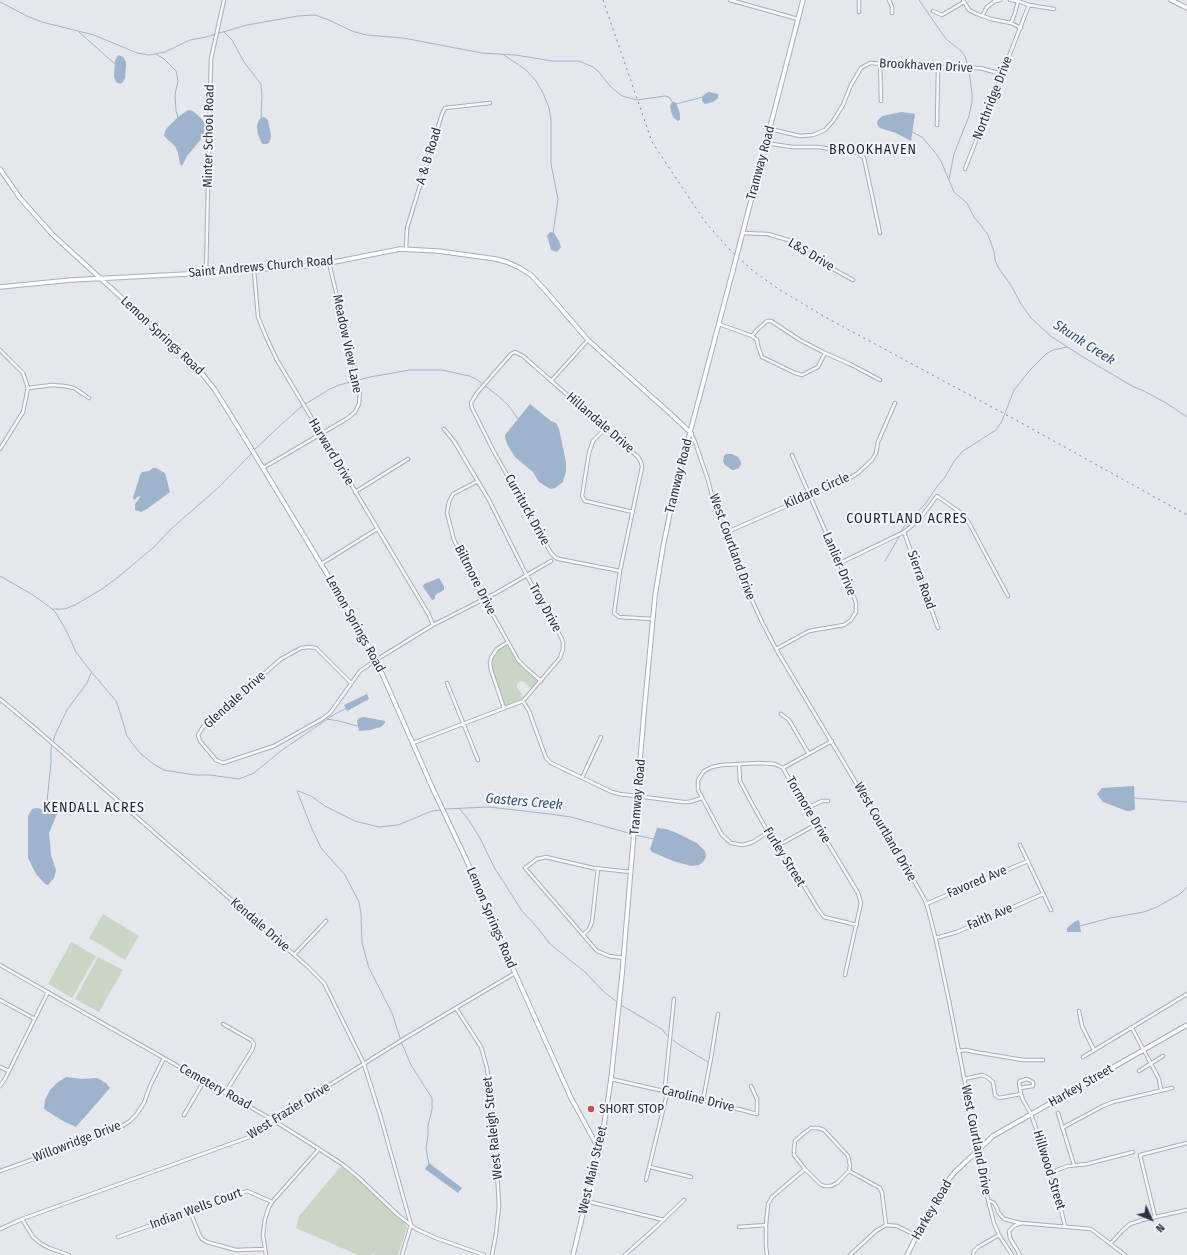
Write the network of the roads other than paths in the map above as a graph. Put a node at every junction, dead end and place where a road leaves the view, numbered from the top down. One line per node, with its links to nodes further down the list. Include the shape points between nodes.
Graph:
1 (224, 0): 38 (street, Minter School Road, via 211,59)
2 (730, 0): 13 (street)
3 (751, 0): 13 (street)
4 (803, 0): 20 (street, Tramway Road)
5 (859, 0): 17 (street)
6 (889, 0): 18 (street)
7 (1000, 0): 19 (street, via 987,7)
8 (1010, 0): 11 (street)
9 (1171, 0): 14 (street)
10 (964, 1): 16 (street, via 942,15); 19 (street, via 969,10)
11 (1018, 1): 12 (street); 21 (street)
12 (1029, 5): 15 (street); 22 (street, Northridge Drive)
13 (753, 6): 20 (street)
14 (1187, 8)
15 (1054, 10)
16 (933, 11)
17 (860, 12)
18 (892, 13)
19 (982, 16): 21 (street)
20 (798, 19): 29 (street, Tramway Road)
21 (1011, 23): 22 (street)
22 (1021, 28): 25 (street, Northridge Drive)
23 (880, 63): 24 (street, Brookhaven Drive); 26 (street); 29 (street, Brookhaven Drive, via 870,63 860,68 843,104 825,130 813,135 800,136)
24 (938, 68): 25 (street, Brookhaven Drive, via 980,68); 28 (street)
25 (1002, 74): 32 (street, Northridge Drive)
26 (881, 101)
27 (490, 103): 35 (street, A & B Road, via 445,108 409,220)
28 (936, 125)
29 (770, 129): 30 (street, Tramway Road)
30 (766, 143): 33 (street, Tramway Road); 34 (street, via 858,153 864,158)
31 (0, 169): 39 (street, Lemon Springs Road, via 37,218)
32 (965, 169)
33 (742, 233): 40 (street, L&S Drive, via 768,234 788,240); 42 (street, Tramway Road, bridge)
34 (880, 233)
35 (406, 249): 36 (street, Saint Andrews Church Road); 44 (street, Saint Andrews Church Road, via 496,259 520,268 531,275)
36 (329, 263): 37 (street, Saint Andrews Church Road); 55 (street, Meadow View Lane, via 360,391 359,404 355,412)
37 (254, 270): 38 (street, Saint Andrews Church Road); 55 (street, Harward Drive, via 258,317 267,339)
38 (206, 273): 39 (street, Saint Andrews Church Road)
39 (99, 278): 41 (street, Saint Andrews Church Road); 60 (street, Lemon Springs Road, via 200,371 215,390)
40 (853, 280)
41 (0, 287)
42 (719, 324): 43 (street); 56 (street, Tramway Road)
43 (752, 336): 46 (street, via 767,321 771,321); 46 (street, via 757,340 762,357 802,375 818,367)
44 (588, 340): 48 (street); 56 (street, Saint Andrews Church Road)
45 (0, 350): 49 (street, via 23,373)
46 (825, 353): 47 (street)
47 (880, 380)
48 (551, 381): 51 (street, Hillandale Drive, via 515,352 476,394); 53 (street, Hillandale Drive)
49 (28, 388): 50 (street, via 64,386 74,388); 57 (street, via 23,412)
50 (89, 398)
51 (471, 403): 71 (street, Currituck Drive, via 493,450 551,553 556,558)
52 (895, 403): 63 (street, Kildare Circle, via 872,460 850,478)
53 (606, 428): 64 (street, Hillandale Drive, via 641,462); 64 (street, via 593,441 582,496 585,501)
54 (444, 429): 61 (street, Troy Drive)
55 (321, 433): 60 (street, Meadow View Lane); 62 (street, Harward Drive)
56 (690, 433): 67 (street, West Courtland Drive); 75 (street, Tramway Road, via 663,547)
57 (0, 449)
58 (792, 455): 63 (street, Lanlier Drive)
59 (408, 459): 62 (street)
60 (263, 468): 70 (street, Lemon Springs Road)
61 (478, 481): 72 (street, Troy Drive); 74 (street, Biltmore Drive, via 453,494 447,513 454,540)
62 (355, 492): 65 (street, Harward Drive)
63 (809, 495): 67 (street, Kildare Circle); 69 (street, Lanlier Drive)
64 (633, 512): 71 (street, Hillandale Drive)
65 (377, 529): 70 (street); 76 (street, Harward Drive)
66 (904, 532): 69 (street); 73 (street, via 919,520 937,496 969,523); 77 (street, Sierra Road)
67 (724, 533): 79 (street, West Courtland Drive, via 750,598)
68 (551, 562): 72 (street, Glendale Drive)
69 (840, 563): 79 (street, Lanlier Drive, via 856,603 856,612 851,620 844,625 809,630)
70 (321, 564): 80 (street, Lemon Springs Road)
71 (620, 571): 75 (street, Hillandale Drive, via 614,613 619,617)
72 (528, 576): 74 (street, Glendale Drive); 81 (street, Troy Drive, via 563,642 560,658)
73 (1008, 596)
74 (484, 599): 76 (street, Glendale Drive); 78 (street, Biltmore Drive)
75 (653, 619): 97 (street, Tramway Road)
76 (433, 625): 80 (street, Glendale Drive)
77 (938, 628)
78 (508, 642): 81 (street, Biltmore Drive, via 522,665); 86 (street, via 497,649 490,663)
79 (776, 649): 90 (street, West Courtland Drive)
80 (376, 660): 82 (street, Glendale Drive, via 360,671); 91 (street, Lemon Springs Road)
81 (540, 681): 85 (street, Troy Drive)
82 (351, 683): 82 (street, Glendale Drive, via 316,648 301,648 281,659 203,727 198,735 200,741 216,760 224,763 274,746 330,713)
83 (448, 683): 88 (street)
84 (0, 699): 115 (street, Kendale Drive)
85 (523, 702): 86 (street); 96 (street, via 529,711 546,758)
86 (504, 708): 88 (street)
87 (781, 714): 92 (street, via 789,720)
88 (463, 723): 91 (street); 93 (street)
89 (601, 738): 96 (street)
90 (832, 741): 92 (street); 109 (street, West Courtland Drive)
91 (413, 743): 119 (street, Lemon Springs Road)
92 (808, 754): 95 (street)
93 (478, 760)
94 (739, 764): 95 (street, Tormore Drive, via 775,764); 98 (street, Tormore Drive, via 721,765 704,771 698,780 698,790); 102 (street, Furley Street, via 740,780)
95 (783, 768): 100 (street, Tormore Drive)
96 (582, 778): 97 (street, via 612,792)
97 (638, 796): 98 (street, via 689,802); 107 (street, Tramway Road)
98 (702, 798): 102 (street, Tormore Drive, via 722,835 731,843 743,845)
99 (828, 801): 100 (street)
100 (808, 808): 101 (street, Tormore Drive)
101 (817, 824): 103 (street); 112 (street, Tormore Drive, via 858,893 861,903)
102 (768, 832): 103 (street, Furley Street)
103 (779, 845): 112 (street, Furley Street, via 824,917)
104 (1020, 845): 105 (street)
105 (1028, 861): 108 (street); 109 (street, Favored Ave)
106 (598, 869): 107 (street); 113 (street, via 592,922); 113 (street, via 546,857 537,858 525,868)
107 (631, 872): 116 (street, Tramway Road)
108 (1044, 894): 110 (street); 114 (street, Faith Ave, via 957,932)
109 (926, 904): 114 (street, West Courtland Drive)
110 (1051, 910)
111 (326, 921): 115 (street)
112 (857, 925): 120 (street, Tormore Drive)
113 (583, 935): 116 (street, via 600,954)
114 (936, 938): 134 (street, West Courtland Drive)
115 (294, 955): 140 (street, Kendale Drive, via 324,983)
116 (624, 958): 117 (street, Tramway Road)
117 (623, 964): 144 (street, West Main Street)
118 (0, 965): 121 (street, Cemetery Road)
119 (515, 973): 125 (street, West Frazier Drive); 164 (street, Lemon Springs Road, via 571,1098)
120 (845, 976)
121 (48, 992): 128 (street); 137 (street, Cemetery Road)
122 (1187, 994): 131 (street)
123 (674, 999): 152 (street)
124 (0, 1000): 128 (street)
125 (456, 1008): 140 (street, West Frazier Drive); 199 (street, West Raleigh Street, via 481,1047 487,1068 500,1206)
126 (1079, 1011): 132 (street, via 1082,1026)
127 (718, 1014): 155 (street)
128 (35, 1019): 143 (street)
129 (223, 1024): 153 (street, via 254,1044)
130 (1187, 1025): 133 (street, Harkey Street)
131 (1132, 1028): 132 (street); 133 (street)
132 (1094, 1050): 136 (street)
133 (1144, 1050): 139 (street); 156 (street, Harkey Street)
134 (958, 1051): 138 (street, via 1023,1060); 145 (street, West Courtland Drive)
135 (1163, 1056): 139 (street)
136 (1083, 1057)
137 (164, 1058): 146 (street, Cemetery Road); 170 (street, Willowridge Drive, via 144,1103 130,1121 116,1130)
138 (1043, 1060)
139 (1151, 1063): 142 (street); 151 (street)
140 (364, 1064): 159 (street, West Frazier Drive); 184 (street, Kendale Drive)
141 (0, 1067): 143 (street)
142 (1139, 1071)
143 (9, 1072): 147 (street)
144 (611, 1079): 152 (street, Caroline Drive); 164 (street, West Main Street)
145 (964, 1079): 154 (street, via 987,1076 993,1082 998,1098); 163 (street, West Courtland Drive)
146 (204, 1081): 153 (street, Cemetery Road); 158 (street)
147 (0, 1086)
148 (751, 1086): 155 (street, Caroline Drive, via 756,1099 757,1114)
149 (1020, 1088): 149 (street, via 1021,1080 1033,1082 1033,1086); 154 (street, Hillwood Street)
150 (1172, 1088): 151 (street)
151 (1161, 1090): 160 (street, via 1108,1104)
152 (666, 1091): 155 (street, Caroline Drive); 167 (street)
153 (225, 1093): 159 (street, Cemetery Road)
154 (1022, 1094): 156 (street, Hillwood Street)
155 (703, 1100)
156 (1031, 1114): 163 (street, Harkey Street, via 997,1133); 187 (street, Hillwood Street, via 1054,1180)
157 (1058, 1114): 160 (street)
158 (184, 1116)
159 (273, 1120): 162 (street, Cemetery Road); 181 (street, West Frazier Drive, via 262,1131 250,1137)
160 (1062, 1128): 166 (street)
161 (1187, 1143): 180 (street, via 1140,1155)
162 (319, 1149): 177 (street); 184 (street, Cemetery Road, via 358,1177)
163 (977, 1150): 175 (street, West Courtland Drive); 191 (street, Harkey Road, via 954,1173 939,1193)
164 (600, 1151): 176 (street, West Main Street)
165 (1133, 1152): 166 (street, via 1088,1164)
166 (1074, 1165): 169 (street)
167 (650, 1167): 172 (street); 173 (street)
168 (805, 1169): 171 (street, via 820,1184 831,1186); 171 (street, via 794,1155 795,1141 811,1128 818,1128 824,1130 848,1156); 185 (street, via 770,1200)
169 (1057, 1170)
170 (0, 1171)
171 (849, 1171): 186 (street, via 880,1188)
172 (691, 1178)
173 (646, 1180)
174 (684, 1200): 182 (street)
175 (988, 1200): 183 (street, via 994,1203 1004,1218); 190 (street, West Courtland Drive)
176 (586, 1201): 182 (street); 200 (street, West Main Street)
177 (272, 1202): 179 (street, Indian Wells Court, via 247,1191); 194 (street, via 265,1219)
178 (1187, 1210): 180 (street)
179 (190, 1211): 192 (street, Indian Wells Court); 194 (street, via 199,1234 207,1242 236,1250)
180 (1155, 1217): 193 (street, via 1130,1224)
181 (22, 1219): 189 (street, West Frazier Drive); 195 (street, via 40,1244)
182 (664, 1220): 201 (street)
183 (1021, 1223): 187 (street); 207 (street, via 1009,1230 1010,1238)
184 (411, 1225): 197 (street); 198 (street, Cemetery Road, via 425,1233)
185 (766, 1225): 188 (street); 202 (street)
186 (886, 1225): 191 (street, via 897,1226); 203 (street)
187 (1066, 1226): 193 (street, via 1091,1230)
188 (739, 1227)
189 (0, 1229)
190 (999, 1235): 205 (street, via 978,1247); 206 (street, West Courtland Drive)
191 (917, 1236): 204 (street, Harkey Road)
192 (118, 1237)
193 (1110, 1243): 208 (street)
194 (265, 1249): 196 (street)
195 (69, 1255)
196 (266, 1255)
197 (402, 1255)
198 (484, 1255)
199 (492, 1255)
200 (573, 1255)
201 (625, 1255)
202 (767, 1255)
203 (850, 1255)
204 (907, 1255)
205 (973, 1255)
206 (1012, 1255)
207 (1020, 1255)
208 (1125, 1255)

